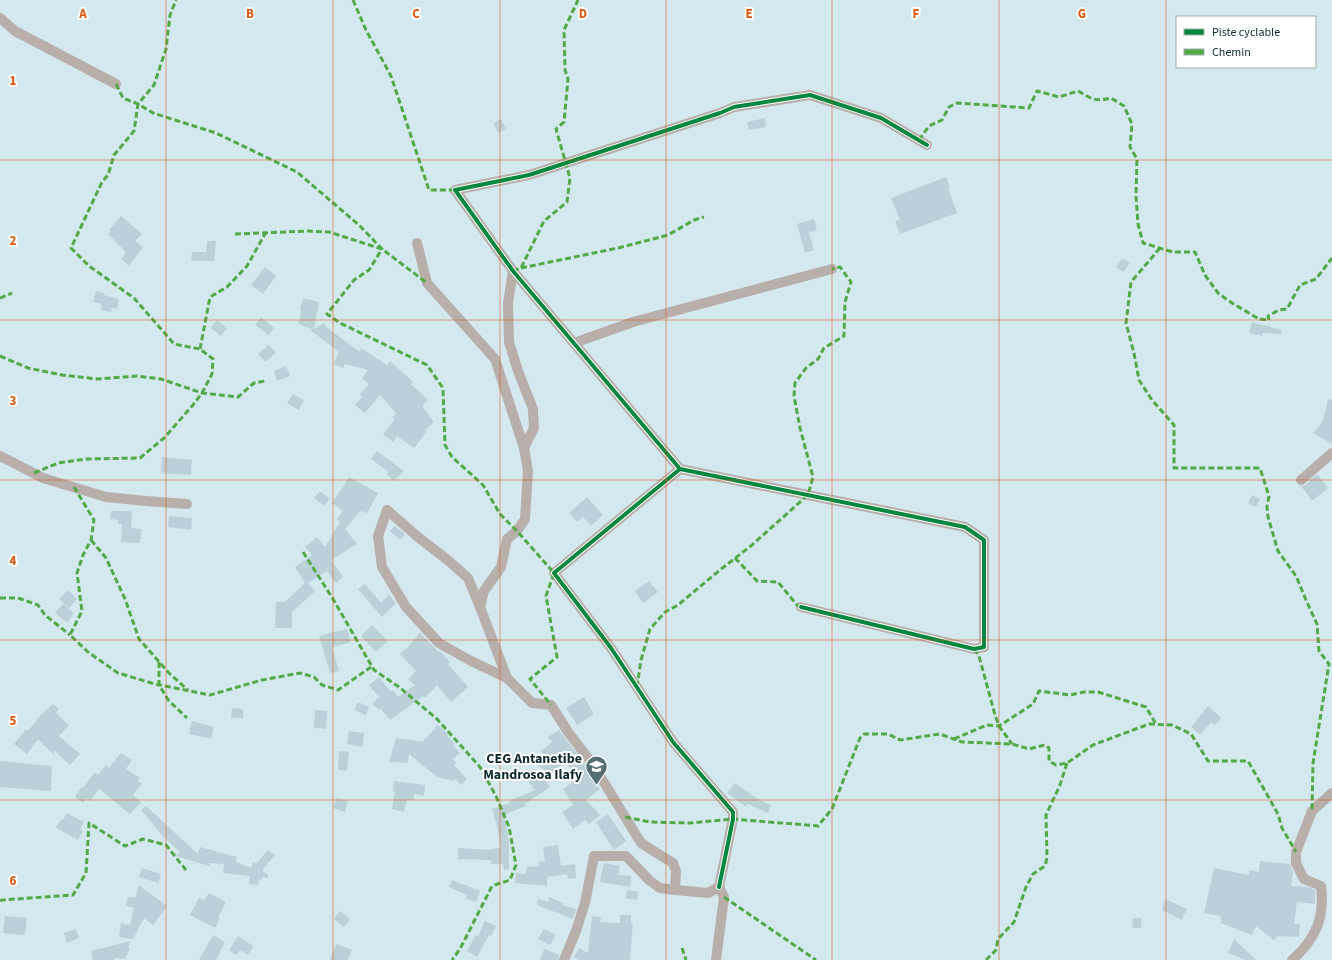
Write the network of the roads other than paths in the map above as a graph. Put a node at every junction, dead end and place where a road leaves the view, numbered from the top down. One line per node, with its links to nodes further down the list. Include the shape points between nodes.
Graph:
1 (0, 18): 2 (street, via 15,31)
2 (116, 84)
3 (927, 145): 6 (street, via 881,118 810,95 734,107 529,175 455,190)
4 (417, 243): 8 (street, via 427,282 495,359)
5 (832, 269): 7 (street, via 633,322)
6 (513, 271): 7 (street); 8 (street, via 508,303 509,342 533,409 534,428)
7 (574, 343): 11 (street)
8 (524, 448): 14 (street, via 528,472 525,519 517,531 507,539 501,567 484,591)
9 (1332, 453): 12 (street)
10 (0, 456): 13 (street, via 43,478 106,497)
11 (680, 469): 15 (street, via 965,527 984,540 984,647 974,649); 18 (street, via 554,573 611,648 673,742 733,812)
12 (1301, 480)
13 (187, 504)
14 (480, 607): 16 (street); 16 (street, via 468,578 388,510 378,536 382,567 406,607 439,643)
15 (801, 607)
16 (507, 678): 19 (street, via 532,703 551,705 594,766 641,843 672,863 676,871)
17 (1332, 793): 22 (street, via 1312,811 1296,852 1296,863 1304,879 1322,886 1322,910 1316,931)
18 (719, 887): 19 (street, via 708,893); 21 (street, via 724,897)
19 (675, 890): 20 (street, via 660,888 626,856 594,856 585,903)
20 (564, 960)
21 (716, 960)
22 (1292, 960)

